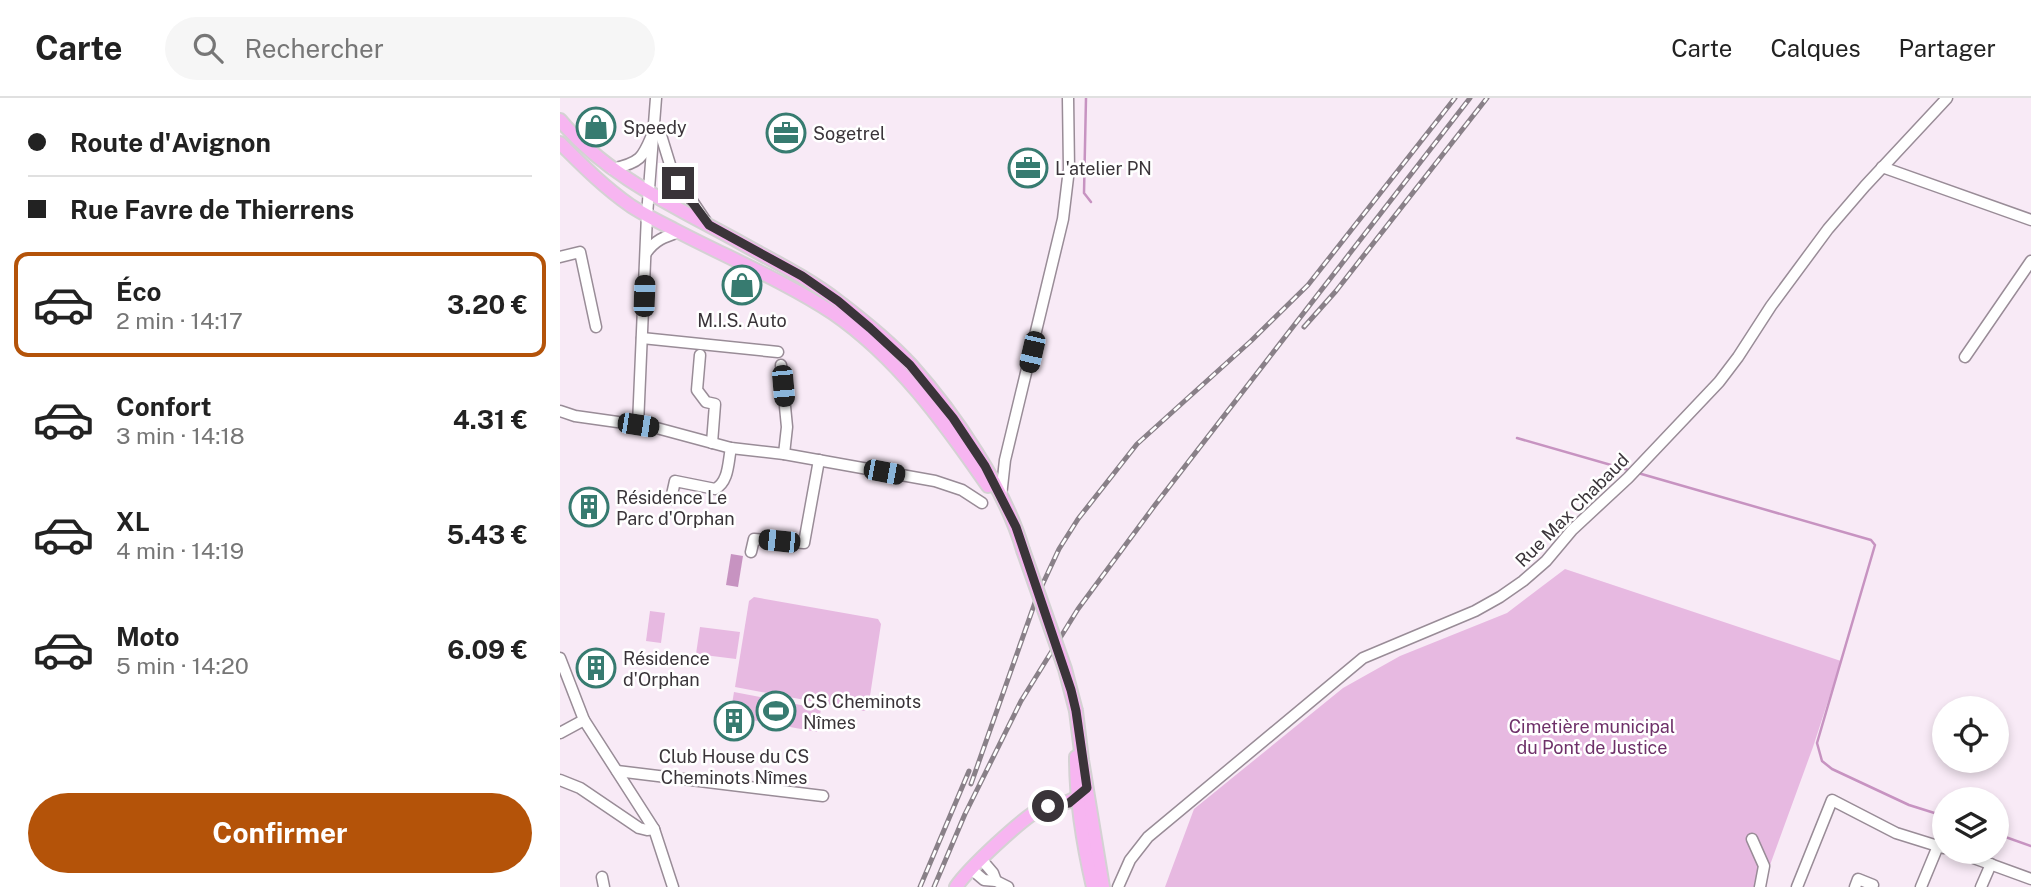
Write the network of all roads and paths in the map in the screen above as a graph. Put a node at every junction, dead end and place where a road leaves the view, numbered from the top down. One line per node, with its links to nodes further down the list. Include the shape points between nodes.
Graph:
1 (656, 98): 5 (street)
2 (1068, 98): 29 (street, via 1069,169 1063,219)
3 (1947, 98): 7 (street, Rue Max Chabaud)
4 (560, 120): 8 (main road)
5 (655, 128): 8 (street, via 643,156); 9 (street); 12 (street, via 678,183)
6 (560, 144): 10 (main road, via 601,184)
7 (1882, 167): 11 (street); 59 (street, Rue Max Chabaud, via 1828,229 1719,382 1546,561 1475,611 1363,658 1148,837 1130,860)
8 (612, 169): 9 (main road)
9 (650, 192): 10 (street); 12 (main road)
10 (647, 215): 13 (main road); 14 (street)
11 (2031, 220)
12 (709, 225): 30 (main road, via 802,276 870,328 910,365)
13 (680, 232): 14 (street, via 660,238); 34 (main road, via 793,289 869,341 908,379 953,438 992,492)
14 (645, 254): 18 (street)
15 (560, 257): 17 (street, via 580,252)
16 (2031, 261): 21 (street)
17 (596, 327)
18 (642, 338): 19 (street); 24 (street)
19 (778, 352)
20 (700, 355): 25 (street, via 697,390 706,402 715,404)
21 (1965, 357)
22 (781, 365): 27 (street, via 787,426)
23 (560, 411): 24 (street)
24 (638, 425): 25 (street)
25 (712, 443): 26 (street)
26 (731, 448): 27 (street); 32 (street, via 720,487 675,481)
27 (784, 454): 28 (street)
28 (819, 460): 33 (street, via 935,481); 35 (street, via 804,543 754,538)
29 (1005, 460): 30 (street); 31 (street)
30 (985, 466): 31 (main road)
31 (1001, 496): 34 (main road)
32 (671, 499)
33 (982, 503)
34 (1023, 550): 37 (main road, bridge)
35 (751, 552)
36 (560, 658): 38 (street)
37 (1076, 711): 42 (main road); 44 (main road)
38 (584, 720): 39 (street); 40 (street)
39 (560, 733)
40 (617, 771): 43 (street); 45 (street)
41 (560, 780): 45 (street, via 580,788 639,828)
42 (1087, 788): 44 (main road); 55 (main road)
43 (823, 796)
44 (1077, 798): 48 (main road, via 1031,814); 55 (main road, via 1085,854)
45 (654, 829): 56 (street)
46 (1752, 839): 60 (street, via 1764,866)
47 (1932, 844): 61 (street, via 1896,833 1832,800)
48 (981, 859): 51 (main road); 53 (street)
49 (1932, 864): 63 (street)
50 (1991, 864): 52 (street); 64 (street)
51 (971, 869): 53 (street, via 984,880); 57 (main road)
52 (2031, 879)
53 (996, 881): 58 (street)
54 (1873, 885): 62 (street, via 1858,879)
55 (1100, 886)
56 (673, 887)
57 (956, 887)
58 (1007, 887)
59 (1118, 887)
60 (1760, 887)
61 (1797, 887)
62 (1855, 887)
63 (1921, 887)
64 (1981, 887)

